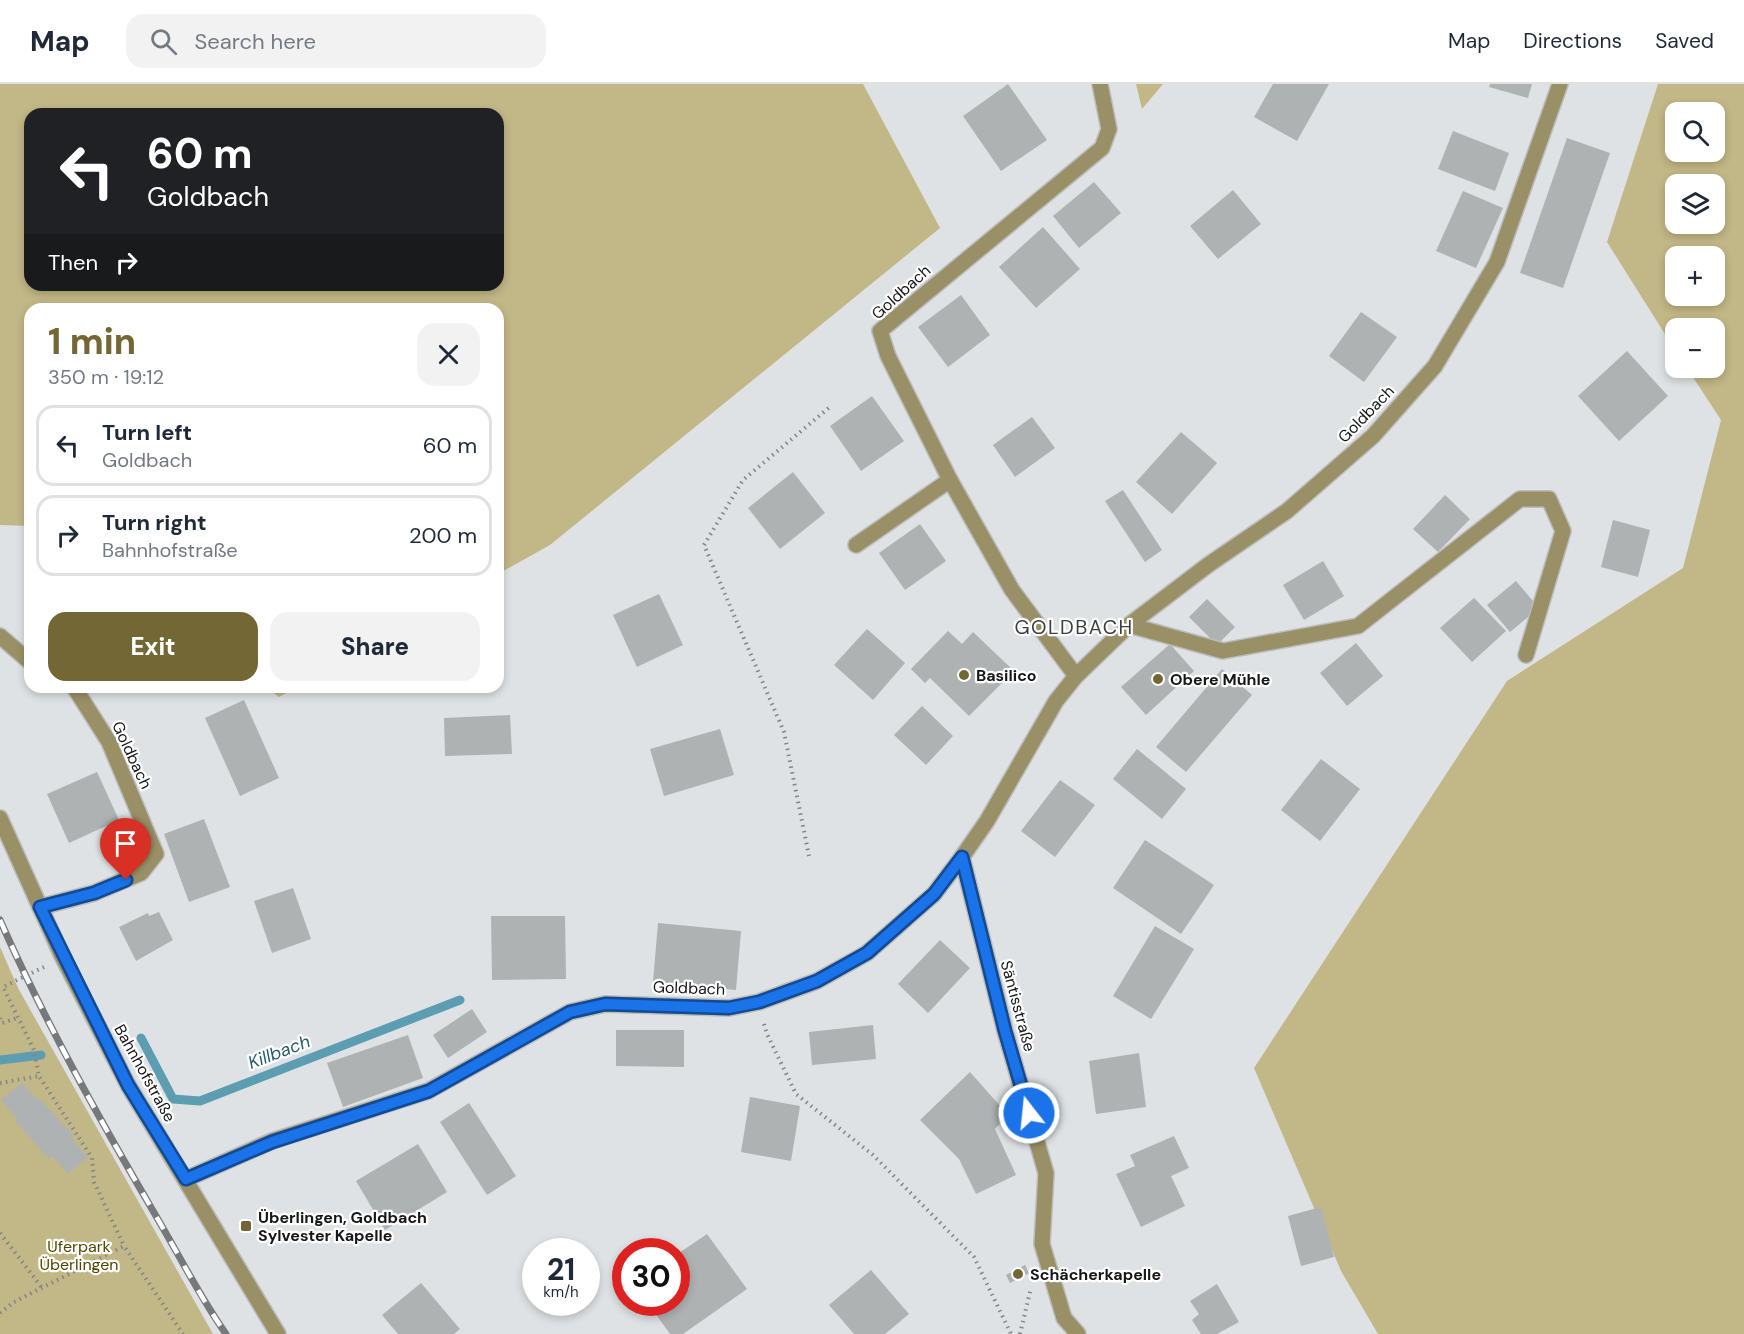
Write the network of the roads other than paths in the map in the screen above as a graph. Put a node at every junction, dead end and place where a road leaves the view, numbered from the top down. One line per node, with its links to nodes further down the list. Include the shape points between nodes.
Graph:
1 (1100, 84): 3 (street, Goldbach, via 1109,129 1102,148 880,331 888,356)
2 (1560, 84): 5 (street, Goldbach, via 1497,262 1435,366 1372,436 1287,511)
3 (950, 480): 4 (street); 9 (street, Goldbach, via 1012,590)
4 (856, 545)
5 (1129, 625): 7 (street, via 1223,651 1358,626 1520,499 1549,499 1563,531); 9 (street, Goldbach)
6 (0, 636): 8 (street)
7 (1526, 655)
8 (24, 657)
9 (1076, 676): 12 (street, Goldbach, via 1056,701)
10 (78, 693): 13 (street, Goldbach, via 109,742 156,854 141,873 94,893)
11 (0, 818): 13 (street, Bahnhofstraße)
12 (962, 857): 14 (street, Goldbach, via 934,894 867,953 817,981 759,1002 729,1008 605,1004 570,1012 429,1091 272,1142); 16 (street, Säntisstraße, via 1005,1031 1046,1173 1042,1244 1064,1318)
13 (40, 907): 14 (street, Bahnhofstraße, via 128,1085)
14 (186, 1179): 15 (street, Bahnhofstraße)
15 (278, 1334)
16 (1078, 1334)

